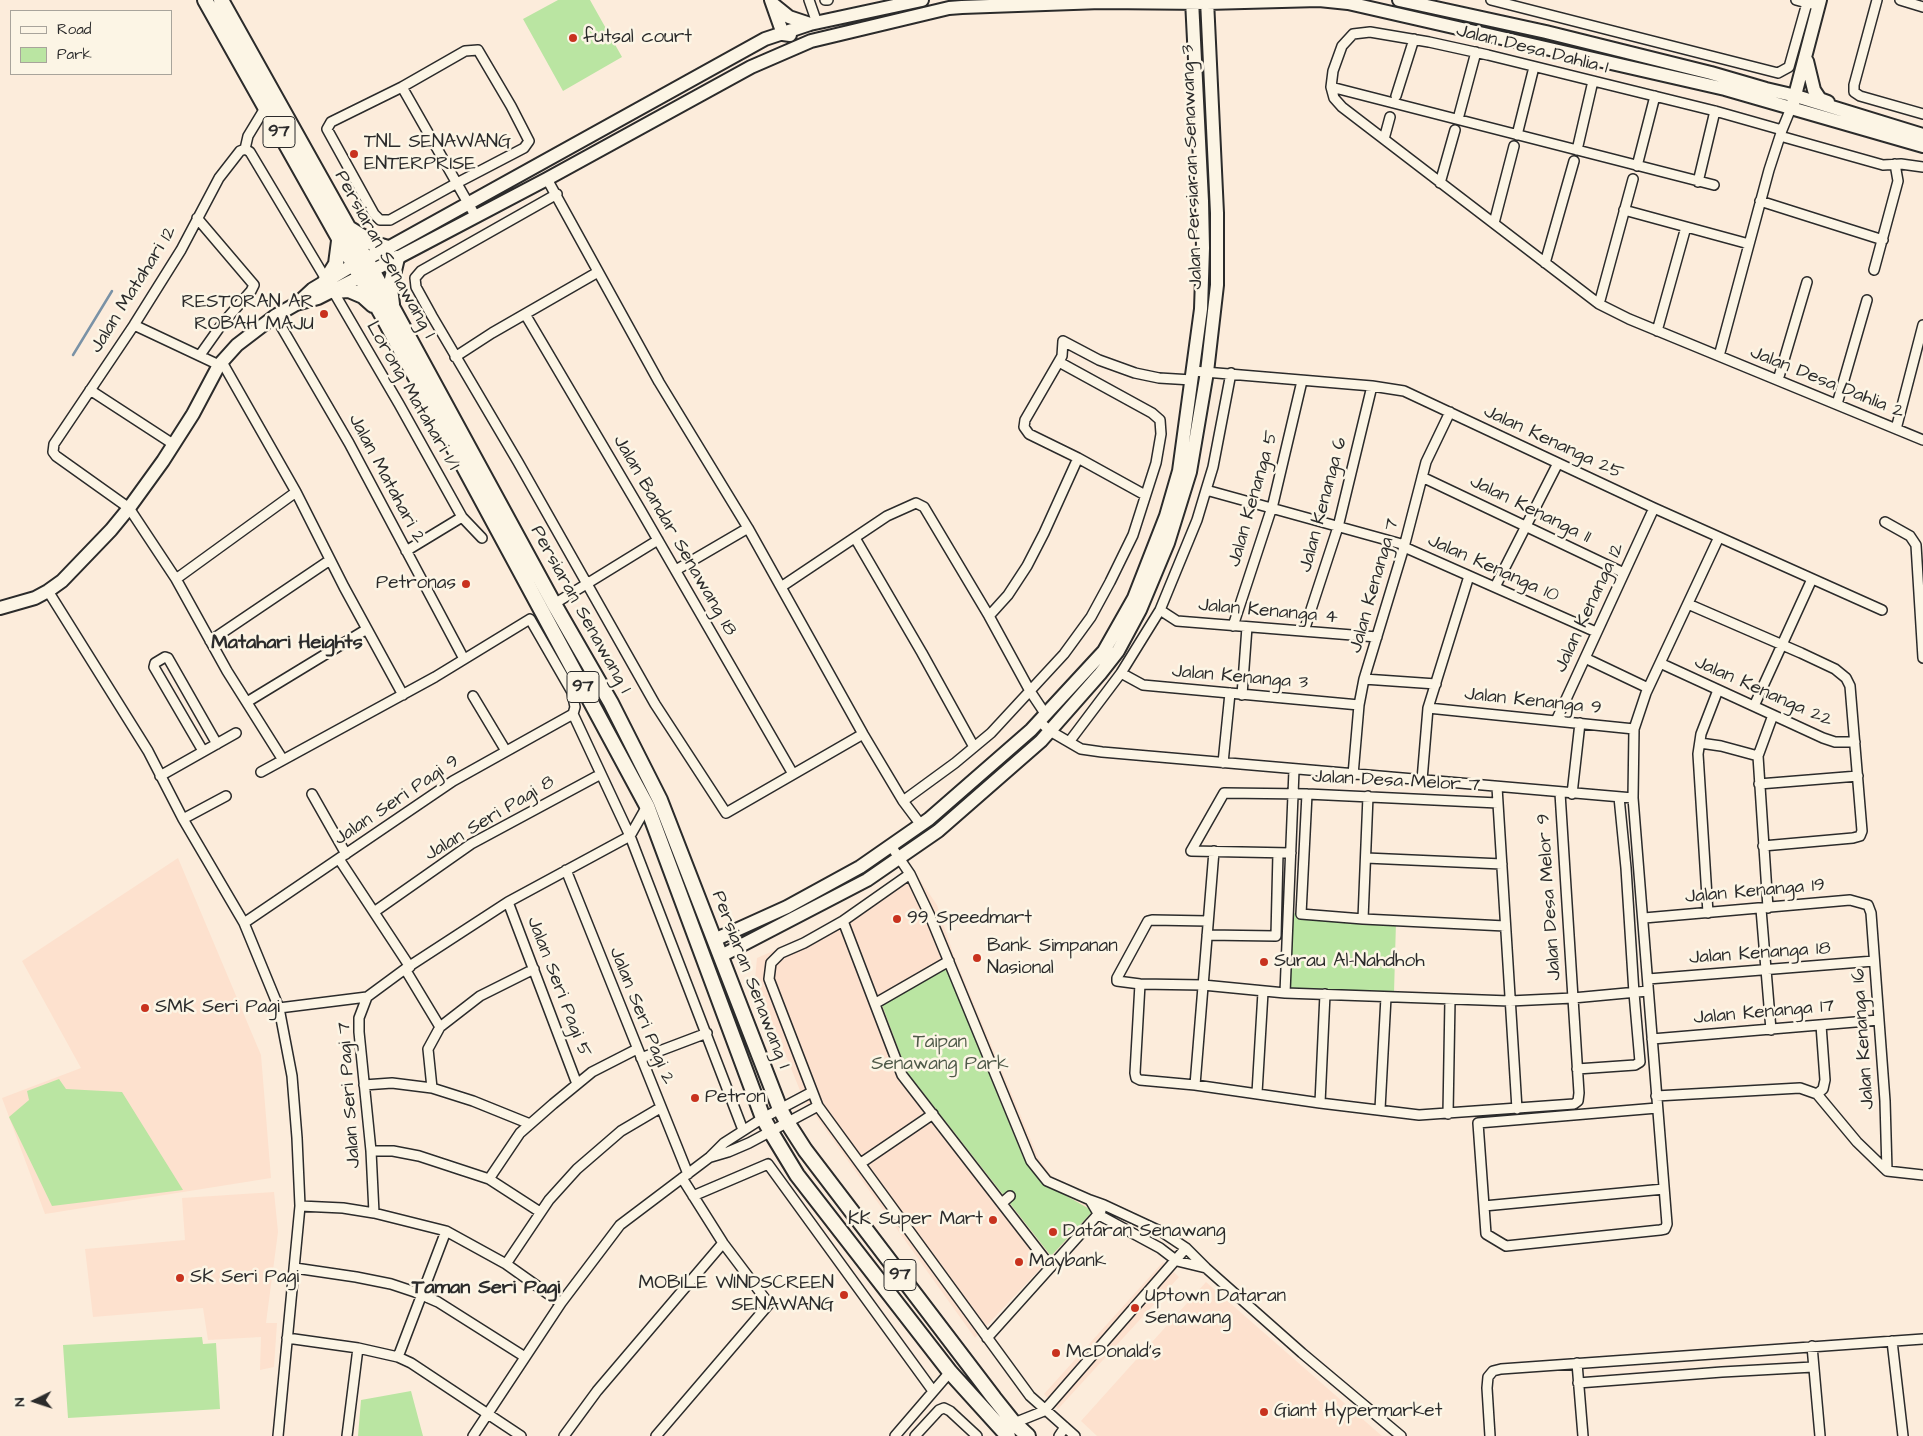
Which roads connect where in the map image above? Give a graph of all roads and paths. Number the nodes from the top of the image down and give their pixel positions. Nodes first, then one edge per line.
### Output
1 (205, 0) edge
2 (221, 0) edge
3 (809, 0) edge
4 (922, 0) edge
5 (1399, 0) edge
6 (1491, 0) edge
7 (1796, 0) edge
8 (1877, 0) edge
9 (1900, 0) edge
10 (1207, 1) edge
11 (772, 2) edge
12 (1192, 2) edge
13 (1813, 2) edge
14 (1923, 7) edge
15 (813, 23) junction
16 (783, 34) junction
17 (766, 39) junction
18 (1414, 39) junction
19 (811, 40) junction
20 (1476, 52) junction
21 (1806, 58) junction
22 (1534, 66) junction
23 (1593, 81) junction
24 (402, 86) junction
25 (1331, 87) junction
26 (1766, 89) junction
27 (1396, 96) dead end
28 (1655, 96) junction
29 (1793, 102) junction
30 (265, 108) junction
31 (1715, 111) junction
32 (1848, 112) junction
33 (1923, 112) edge
34 (1390, 117) dead end
35 (1458, 119) junction
36 (1455, 130) dead end
37 (1781, 133) junction
38 (1923, 134) edge
39 (1516, 135) junction
40 (1384, 139) junction
41 (1514, 146) dead end
42 (1923, 146) edge
43 (245, 149) junction
44 (1577, 150) junction
45 (1574, 162) dead end
46 (1895, 164) junction
47 (1637, 166) junction
48 (1923, 167) edge
49 (548, 179) junction
50 (1633, 179) dead end
51 (1698, 182) junction
52 (457, 183) junction
53 (1440, 183) junction
54 (1714, 186) dead end
55 (557, 194) junction
56 (1760, 201) junction
57 (469, 204) junction
58 (1624, 210) junction
59 (476, 216) junction
60 (198, 218) junction
61 (1494, 223) junction
62 (348, 227) junction
63 (1686, 227) junction
64 (1882, 240) junction
65 (340, 241) junction
66 (1749, 244) junction
67 (393, 253) junction
68 (1545, 263) junction
69 (363, 268) junction
70 (1874, 270) dead end
71 (598, 272) junction
72 (1807, 282) dead end
73 (329, 286) junction
74 (1867, 300) dead end
75 (1599, 304) junction
76 (386, 309) junction
77 (525, 314) junction
78 (275, 316) junction
79 (1923, 324) edge
80 (134, 325) junction
81 (1657, 331) junction
82 (200, 355) junction
83 (1719, 356) junction
84 (455, 357) junction
85 (1059, 362) junction
86 (220, 364) junction
87 (1207, 372) junction
88 (1231, 374) junction
89 (1193, 376) junction
90 (1778, 380) junction
91 (1302, 381) junction
92 (1372, 386) junction
93 (90, 390) junction
94 (1837, 404) junction
95 (1450, 412) junction
96 (1896, 429) junction
97 (1923, 440) edge
98 (173, 444) junction
99 (1078, 458) junction
100 (1558, 463) junction
101 (1422, 477) junction
102 (1206, 490) junction
103 (296, 492) junction
104 (1144, 495) junction
105 (129, 508) junction
106 (1654, 508) junction
107 (1271, 509) junction
108 (462, 518) junction
109 (1885, 522) dead end
110 (1338, 526) junction
111 (1526, 527) junction
112 (748, 528) junction
113 (1719, 537) junction
114 (482, 538) dead end
115 (855, 538) junction
116 (658, 540) junction
117 (1405, 546) junction
118 (406, 551) junction
119 (330, 560) junction
120 (676, 570) junction
121 (1624, 573) junction
122 (1469, 576) junction
123 (176, 578) junction
124 (1812, 579) junction
125 (587, 585) junction
126 (781, 587) junction
127 (1495, 587) junction
128 (48, 591) junction
129 (554, 604) junction
130 (1688, 604) junction
131 (0, 608) edge
132 (1160, 610) junction
133 (1882, 610) dead end
134 (990, 616) junction
135 (1234, 626) junction
136 (1247, 626) junction
137 (367, 629) junction
138 (1304, 631) junction
139 (1596, 632) junction
140 (1377, 638) junction
141 (210, 641) junction
142 (1783, 645) junction
143 (1585, 658) junction
144 (1923, 658) edge
145 (464, 659) junction
146 (1660, 663) junction
147 (1121, 673) junction
148 (1364, 679) junction
149 (1436, 684) junction
150 (1648, 688) junction
151 (1718, 690) junction
152 (1030, 691) junction
153 (1230, 693) junction
154 (403, 695) junction
155 (1242, 695) junction
156 (473, 696) dead end
157 (246, 702) junction
158 (1359, 705) junction
159 (1754, 706) junction
160 (1428, 708) junction
161 (573, 714) junction
162 (1773, 715) junction
163 (1042, 718) junction
164 (1556, 721) junction
165 (1580, 723) junction
166 (1634, 729) junction
167 (1050, 730) junction
168 (236, 733) dead end
169 (864, 734) junction
170 (1069, 742) junction
171 (1855, 742) junction
172 (1700, 743) junction
173 (217, 744) junction
174 (974, 747) junction
175 (203, 751) junction
176 (506, 751) junction
177 (1758, 756) junction
178 (283, 760) junction
179 (1223, 763) junction
180 (1294, 770) junction
181 (261, 772) dead end
182 (601, 774) junction
183 (793, 774) junction
184 (1354, 775) junction
185 (160, 776) junction
186 (1858, 776) junction
187 (1422, 780) junction
188 (1759, 784) junction
189 (1497, 787) junction
190 (1293, 793) junction
191 (1560, 793) junction
192 (312, 794) dead end
193 (1307, 794) junction
194 (1572, 794) junction
195 (226, 796) dead end
196 (1368, 796) junction
197 (1619, 797) junction
198 (1633, 798) junction
199 (903, 801) junction
200 (1498, 803) junction
201 (647, 806) junction
202 (184, 819) junction
203 (921, 825) junction
204 (630, 836) junction
205 (892, 846) junction
206 (1763, 846) junction
207 (1214, 851) junction
208 (1278, 853) junction
209 (1291, 853) junction
210 (343, 857) junction
211 (899, 857) junction
212 (1366, 858) junction
213 (1502, 864) junction
214 (566, 870) junction
215 (910, 874) junction
216 (508, 902) junction
217 (1868, 905) joint
218 (1765, 908) junction
219 (374, 912) junction
220 (1708, 913) junction
221 (1644, 918) junction
222 (1363, 919) junction
223 (843, 921) junction
224 (1208, 921) junction
225 (244, 923) junction
226 (1506, 926) junction
227 (1207, 935) junction
228 (714, 940) junction
229 (721, 956) junction
230 (949, 961) junction
231 (1874, 961) junction
232 (408, 968) junction
233 (534, 969) junction
234 (1766, 970) junction
235 (1648, 979) junction
236 (1140, 984) junction
237 (1203, 985) junction
238 (1263, 992) junction
239 (1648, 992) junction
240 (1285, 993) junction
241 (1634, 993) junction
242 (1325, 994) junction
243 (366, 997) junction
244 (1386, 997) junction
245 (1573, 998) junction
246 (1450, 999) junction
247 (1510, 1001) junction
248 (876, 1003) junction
249 (279, 1008) junction
250 (1879, 1020) junction
251 (1821, 1025) junction
252 (440, 1027) junction
253 (1771, 1030) junction
254 (706, 1033) junction
255 (1652, 1039) junction
256 (639, 1054) junction
257 (1577, 1069) junction
258 (577, 1084) junction
259 (364, 1085) junction
260 (1195, 1085) junction
261 (432, 1088) junction
262 (812, 1092) junction
263 (1257, 1093) junction
264 (1817, 1094) junction
265 (1656, 1096) junction
266 (1320, 1104) junction
267 (818, 1106) junction
268 (660, 1108) junction
269 (1657, 1108) junction
270 (780, 1109) junction
271 (1380, 1109) junction
272 (1517, 1109) junction
273 (933, 1114) junction
274 (1448, 1114) junction
275 (763, 1118) junction
276 (787, 1122) junction
277 (530, 1124) junction
278 (744, 1130) junction
279 (771, 1132) junction
280 (371, 1151) junction
281 (710, 1157) junction
282 (861, 1164) junction
283 (1887, 1171) junction
284 (1923, 1175) edge
285 (685, 1176) junction
286 (489, 1179) junction
287 (1664, 1189) junction
288 (693, 1196) junction
289 (1010, 1196) dead end
290 (1090, 1200) junction
291 (1002, 1203) junction
292 (1104, 1205) junction
293 (300, 1206) junction
294 (1484, 1206) junction
295 (540, 1212) junction
296 (374, 1213) junction
297 (1099, 1215) junction
298 (446, 1232) junction
299 (723, 1243) junction
300 (1186, 1248) junction
301 (1177, 1261) junction
302 (506, 1264) junction
303 (1051, 1267) junction
304 (295, 1268) junction
305 (1206, 1268) junction
306 (422, 1295) junction
307 (562, 1303) junction
308 (287, 1338) junction
309 (987, 1338) junction
310 (1923, 1338) edge
311 (1892, 1341) junction
312 (1812, 1346) junction
313 (358, 1348) junction
314 (398, 1356) junction
315 (525, 1357) junction
316 (1577, 1363) junction
317 (1814, 1367) junction
318 (950, 1372) junction
319 (1578, 1383) junction
320 (933, 1391) junction
321 (1044, 1410) junction
322 (489, 1413) junction
323 (1014, 1423) junction
324 (1065, 1427) junction
325 (278, 1436) edge
326 (346, 1436) edge
327 (473, 1436) edge
328 (521, 1436) edge
329 (564, 1436) edge
330 (656, 1436) edge
331 (896, 1436) edge
332 (915, 1436) edge
333 (977, 1436) edge
334 (1008, 1436) edge
335 (1028, 1436) edge
336 (1059, 1436) edge
337 (1075, 1436) edge
338 (1401, 1436) edge
339 (1490, 1436) edge
340 (1582, 1436) edge
341 (1820, 1436) edge
342 (1903, 1436) edge

1 - 30 main road, Persiaran Senawang 1 / 97
2 - 62 main road, Persiaran Senawang 1 / 97
3 - 15 street
4 - 15 street
5 - 26 street
6 - 13 street
7 - 13 street
8 - 33 street
9 - 14 street
10 - 12 street
10 - 29 street
10 - 87 street, Jalan Persiaran Senawang 3
11 - 15 street
11 - 16 street
11 - 17 street
12 - 19 street
12 - 89 street, Jalan Persiaran Senawang 3
13 - 21 street
15 - 16 street
16 - 17 street
16 - 19 street
17 - 57 street
18 - 20 street, Jalan Desa Dahlia 1
18 - 25 street, Jalan Desa Dahlia 1
18 - 27 street
19 - 49 street
20 - 22 street, Jalan Desa Dahlia 1
20 - 35 street
21 - 26 street
21 - 29 street
21 - 32 street
22 - 23 street, Jalan Desa Dahlia 1
22 - 39 street
23 - 28 street, Jalan Desa Dahlia 1
23 - 44 street
24 - 52 street
24 - 52 street
24 - 52 street
25 - 35 street
25 - 40 street, Jalan Desa Dahlia 2
26 - 29 street
28 - 31 street, Jalan Desa Dahlia 1
28 - 47 street
29 - 32 street
29 - 37 street
29 - 42 street
30 - 43 street
30 - 65 main road, Persiaran Senawang 1 / 97
31 - 37 street, Jalan Desa Dahlia 1
31 - 51 street
32 - 38 street
34 - 40 street
35 - 39 street
36 - 53 street
37 - 46 street, Jalan Desa Dahlia 1
37 - 56 street
39 - 44 street
40 - 53 street, Jalan Desa Dahlia 2
41 - 61 street
43 - 60 street, Jalan Matahari 12
43 - 73 street, Lorong Matahari 1/1
44 - 47 street
45 - 68 street
46 - 48 street
46 - 64 street
47 - 51 street
49 - 55 street
49 - 59 street
50 - 58 street
51 - 54 street
52 - 57 street
53 - 61 street, Jalan Desa Dahlia 2
55 - 71 street
55 - 84 street
56 - 64 street
56 - 66 street
57 - 59 street
57 - 67 street
58 - 63 street
58 - 75 street
59 - 67 street
60 - 80 street, Jalan Matahari 12
60 - 82 street
61 - 68 street, Jalan Desa Dahlia 2
62 - 67 main road
62 - 69 main road, Persiaran Senawang 1 / 97
63 - 66 street
63 - 81 street
64 - 70 street
65 - 69 main road, Persiaran Senawang 1 / 97
65 - 73 main road
66 - 83 street
67 - 69 street
67 - 76 main road
68 - 75 street, Jalan Desa Dahlia 2
69 - 73 street
69 - 76 main road, Persiaran Senawang 1 / 97
71 - 77 street
71 - 112 street
72 - 90 street
73 - 76 main road
73 - 78 street
73 - 108 street, Lorong Matahari 1/1
74 - 94 street
75 - 81 street, Jalan Desa Dahlia 2
76 - 129 main road, Persiaran Senawang 1 / 97
76 - 201 main road, Persiaran Senawang 1 / 97
77 - 84 street
77 - 116 street, Jalan Bandar Senawang 18
78 - 86 street
78 - 118 street, Jalan Matahari 2
79 - 96 street
80 - 82 street
80 - 93 street, Jalan Matahari 12
81 - 83 street, Jalan Desa Dahlia 2
82 - 86 street
83 - 90 street, Jalan Desa Dahlia 2
84 - 125 street
85 - 89 street, Jalan Kenanga 25
85 - 99 street
85 - 104 street
86 - 98 street
86 - 103 street
87 - 88 street, Jalan Kenanga 25
87 - 89 street, Jalan Kenanga 25
87 - 167 street, Jalan Persiaran Senawang 3
88 - 91 street, Jalan Kenanga 25
88 - 102 street
89 - 163 street, Jalan Persiaran Senawang 3
90 - 94 street, Jalan Desa Dahlia 2
91 - 92 street, Jalan Kenanga 25
91 - 107 street, Jalan Kenanga 5
92 - 95 street, Jalan Kenanga 25
92 - 110 street, Jalan Kenanga 6
93 - 98 street
93 - 105 street, Jalan Matahari 12
94 - 96 street, Jalan Desa Dahlia 2
95 - 100 street, Jalan Kenanga 25
95 - 101 street, Jalan Kenanga 7
96 - 97 street, Jalan Desa Dahlia 2
98 - 105 street
99 - 104 street
99 - 134 street
100 - 106 street, Jalan Kenanga 25
100 - 111 street
101 - 111 street, Jalan Kenanga 11
101 - 117 street, Jalan Kenanga 7
102 - 107 street, Jalan Kenanga 10
102 - 132 street
103 - 119 street
103 - 123 street
104 - 152 street
105 - 123 street
105 - 128 street
106 - 113 street, Jalan Kenanga 25
106 - 121 street, Jalan Kenanga 12
107 - 110 street, Jalan Kenanga 10
107 - 135 street, Jalan Kenanga 5
108 - 114 street, Lorong Matahari 1/1
108 - 118 street
109 - 144 street
110 - 117 street, Jalan Kenanga 10
110 - 138 street, Jalan Kenanga 6
111 - 121 street, Jalan Kenanga 11
111 - 127 street
112 - 120 street
112 - 126 street
113 - 124 street, Jalan Kenanga 25
113 - 130 street
115 - 126 street
115 - 134 street
115 - 174 street
116 - 120 street, Jalan Bandar Senawang 18
116 - 125 street
117 - 122 street, Jalan Kenanga 10
117 - 140 street, Jalan Kenanga 7
118 - 145 street, Jalan Matahari 2
119 - 137 street
119 - 141 street
120 - 183 street, Jalan Bandar Senawang 18
121 - 139 street, Jalan Kenanga 12
122 - 127 street, Jalan Kenanga 10
122 - 149 street
123 - 141 street
124 - 133 street, Jalan Kenanga 25
124 - 142 street
125 - 129 street
125 - 183 street
126 - 169 street
127 - 139 street, Jalan Kenanga 10
128 - 131 street
128 - 185 street
129 - 228 main road, Persiaran Senawang 1 / 97
130 - 142 street
130 - 146 street
132 - 135 street, Jalan Kenanga 4
132 - 147 street
134 - 152 street
135 - 136 street, Jalan Kenanga 4
136 - 138 street, Jalan Kenanga 4
136 - 155 street
137 - 154 street
137 - 157 street
138 - 140 street, Jalan Kenanga 4
139 - 143 street, Jalan Kenanga 12
140 - 148 street, Jalan Kenanga 7
141 - 157 street
142 - 159 street
142 - 171 street
143 - 150 street
143 - 164 street, Jalan Kenanga 12
145 - 154 street
145 - 161 street
146 - 150 street
146 - 151 street, Jalan Kenanga 22
147 - 153 street, Jalan Kenanga 3
147 - 170 street
148 - 149 street
148 - 158 street, Jalan Kenanga 7
149 - 160 street
150 - 166 street
151 - 159 street, Jalan Kenanga 22
151 - 172 street
152 - 163 street
152 - 174 street
153 - 155 street, Jalan Kenanga 3
153 - 179 street
154 - 178 street
155 - 158 street, Jalan Kenanga 3
156 - 176 street
157 - 178 street
158 - 184 street, Jalan Kenanga 7
159 - 162 street, Jalan Kenanga 22
160 - 164 street, Jalan Kenanga 9
160 - 187 street
161 - 176 street, Jalan Seri Pagi 9
161 - 182 street
162 - 171 street, Jalan Kenanga 22
162 - 177 street
163 - 167 street
163 - 203 street, Jalan Persiaran Senawang 3
164 - 165 street, Jalan Kenanga 9
165 - 166 street, Jalan Kenanga 9
165 - 194 street
166 - 198 street
167 - 170 street
167 - 211 street, Jalan Persiaran Senawang 3
168 - 173 street
169 - 183 street
169 - 199 street
170 - 179 street
171 - 186 street
172 - 177 street
172 - 220 street
173 - 175 street
173 - 175 street
174 - 199 street
175 - 185 street
176 - 210 street, Jalan Seri Pagi 9
177 - 188 street
178 - 181 street
179 - 180 street
180 - 184 street
180 - 190 street
182 - 204 street
182 - 219 street, Jalan Seri Pagi 8
184 - 187 street
185 - 202 street
186 - 188 street
186 - 206 street
187 - 189 street
188 - 206 street
189 - 191 street
189 - 200 street
190 - 193 street, Jalan Desa Melor 7
190 - 207 street, Jalan Desa Melor 7
190 - 209 street
191 - 194 street
191 - 245 street, Jalan Desa Melor 9
192 - 210 street
193 - 196 street, Jalan Desa Melor 7
193 - 222 street
194 - 197 street
195 - 202 street
196 - 200 street, Jalan Desa Melor 7
196 - 212 street
197 - 198 street
197 - 241 street
198 - 221 street
199 - 203 street
200 - 213 street
201 - 204 street
201 - 275 main road, Persiaran Senawang 1 / 97
202 - 225 street
203 - 205 street, Jalan Persiaran Senawang 3
204 - 214 street, Jalan Seri Pagi 7
204 - 254 street
205 - 211 street
205 - 228 street, Jalan Persiaran Senawang 3
206 - 218 street
207 - 208 street
207 - 224 street
208 - 209 street
208 - 227 street
209 - 240 street
210 - 219 street
210 - 225 street, Jalan Seri Pagi 9
211 - 215 street
211 - 229 street, Jalan Persiaran Senawang 3
212 - 213 street
212 - 222 street
213 - 226 street
214 - 216 street, Jalan Seri Pagi 7
214 - 256 street, Jalan Seri Pagi 2
215 - 223 street
215 - 230 street
216 - 232 street, Jalan Seri Pagi 7
216 - 233 street, Jalan Seri Pagi 5
217 - 218 street, Jalan Kenanga 19
217 - 231 street, Jalan Kenanga 16
218 - 220 street, Jalan Kenanga 19
218 - 234 street
219 - 232 street
220 - 221 street, Jalan Kenanga 19
221 - 235 street
222 - 226 street
223 - 248 street
223 - 262 street
224 - 227 street
224 - 236 street
225 - 249 street
226 - 247 street
227 - 237 street
228 - 229 main road, Persiaran Senawang 1 / 97
229 - 270 main road, Persiaran Senawang 1 / 97
230 - 248 street
230 - 290 street
231 - 234 street, Jalan Kenanga 18
231 - 250 street, Jalan Kenanga 16
232 - 243 street, Jalan Seri Pagi 7
232 - 252 street
233 - 252 street
233 - 258 street, Jalan Seri Pagi 5
234 - 235 street, Jalan Kenanga 18
234 - 253 street
235 - 239 street
236 - 237 street
236 - 260 street
237 - 238 street
237 - 260 street
238 - 240 street
238 - 263 street
239 - 241 street
239 - 255 street
240 - 242 street
241 - 245 street
241 - 257 street
242 - 244 street
242 - 266 street
243 - 249 street
243 - 259 street, Jalan Seri Pagi 7
244 - 246 street
244 - 271 street
245 - 247 street
245 - 257 street, Jalan Desa Melor 9
246 - 247 street
246 - 274 street
247 - 272 street
248 - 273 street
249 - 293 street
250 - 251 street, Jalan Kenanga 17
250 - 283 street, Jalan Kenanga 16
251 - 253 street, Jalan Kenanga 17
251 - 264 street
252 - 261 street
253 - 255 street, Jalan Kenanga 17
254 - 256 street
254 - 278 street
255 - 265 street
256 - 258 street
256 - 268 street, Jalan Seri Pagi 2
257 - 272 street, Jalan Desa Melor 9
258 - 277 street
259 - 261 street
259 - 280 street, Jalan Seri Pagi 7
260 - 263 street
261 - 277 street
262 - 267 street
262 - 270 street
263 - 266 street
264 - 265 street
264 - 283 street
265 - 269 street
266 - 271 street
267 - 276 street
267 - 282 street
268 - 285 street, Jalan Seri Pagi 2
268 - 295 street
269 - 287 street
269 - 294 street
270 - 275 street
270 - 276 main road, Persiaran Senawang 1 / 97
271 - 274 street
272 - 274 street
273 - 282 street
273 - 291 street
275 - 278 street
275 - 279 main road, Persiaran Senawang 1 / 97
276 - 279 street
276 - 323 main road, Persiaran Senawang 1 / 97
277 - 286 street
278 - 281 street
279 - 281 street
279 - 318 main road, Persiaran Senawang 1 / 97
280 - 286 street
280 - 296 street, Jalan Seri Pagi 7
281 - 285 street
282 - 309 street
283 - 284 street
285 - 288 street, Jalan Seri Pagi 2
285 - 307 street
286 - 295 street
287 - 294 street
287 - 294 street
288 - 299 street, Jalan Seri Pagi 2
288 - 320 street
289 - 291 street
290 - 292 street
290 - 297 street
291 - 303 street
292 - 297 street
292 - 300 street
293 - 296 street
293 - 304 street
295 - 302 street
296 - 298 street
297 - 301 street
297 - 303 street
298 - 302 street
298 - 306 street
299 - 329 street
299 - 330 street, Jalan Seri Pagi 2
300 - 301 street
300 - 305 street
301 - 305 street
301 - 321 street
302 - 307 street
303 - 309 street
304 - 306 street
304 - 308 street
305 - 338 street
306 - 314 street
306 - 315 street
307 - 315 street
308 - 313 street
308 - 325 street
309 - 321 street
310 - 311 street
311 - 312 street
311 - 342 street
312 - 316 street
312 - 317 street
313 - 314 street
313 - 326 street
314 - 322 street
315 - 322 street
316 - 319 street
316 - 339 street
317 - 319 street
317 - 341 street
318 - 320 street
318 - 334 main road, Persiaran Senawang 1 / 97
319 - 340 street
320 - 331 street
321 - 323 street
321 - 324 street
322 - 327 street
322 - 328 street
323 - 335 main road, Persiaran Senawang 1 / 97
324 - 336 street
324 - 337 street
332 - 333 street

